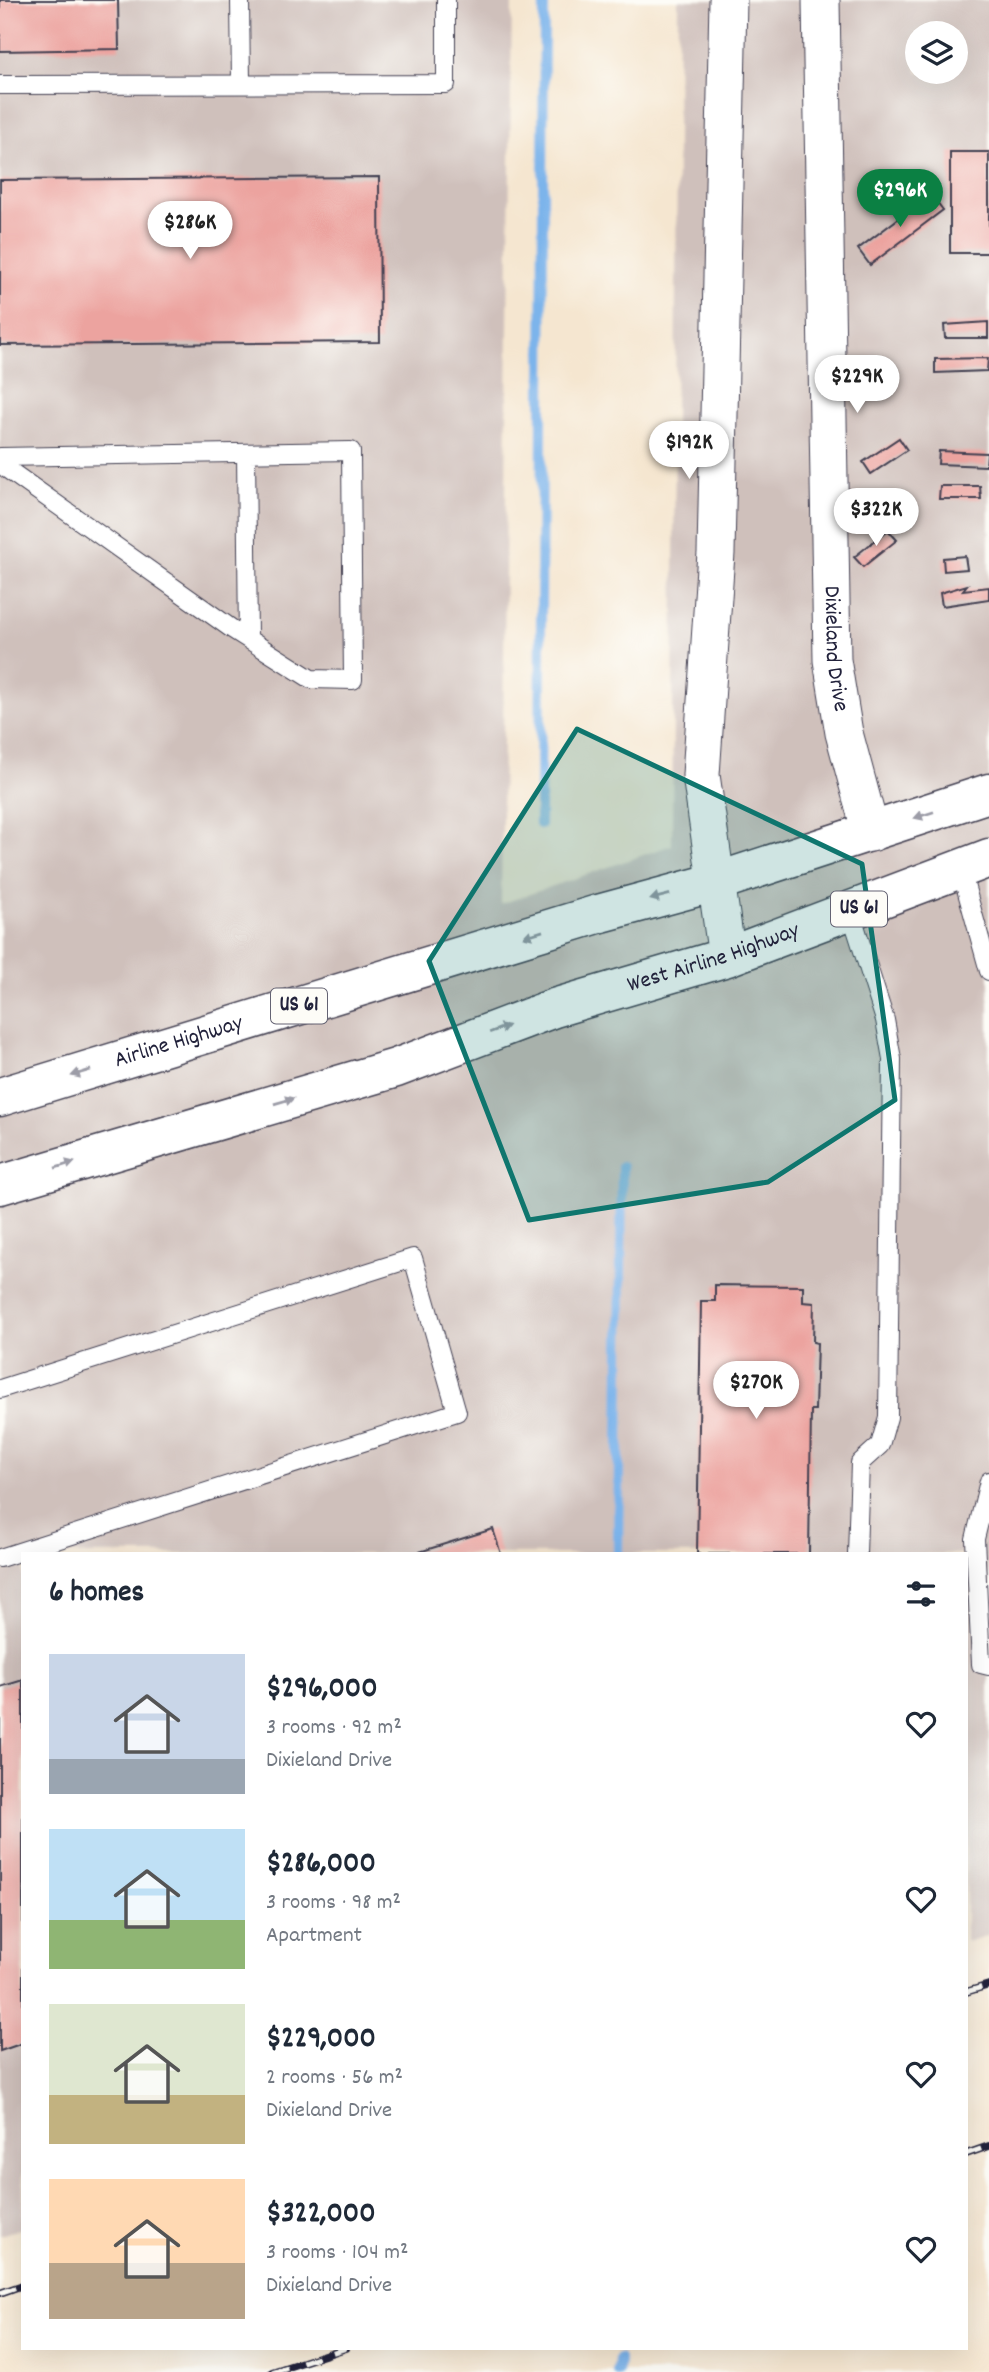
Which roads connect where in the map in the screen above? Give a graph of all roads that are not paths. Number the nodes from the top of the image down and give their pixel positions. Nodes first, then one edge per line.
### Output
1 (240, 0) edge
2 (446, 0) edge
3 (728, 0) edge
4 (821, 0) edge
5 (240, 83) junction
6 (0, 85) edge
7 (246, 453) junction
8 (0, 457) edge
9 (0, 464) edge
10 (248, 639) junction
11 (989, 793) edge
12 (871, 833) junction
13 (974, 863) edge
14 (716, 882) junction
15 (851, 913) junction
16 (727, 957) junction
17 (989, 971) edge
18 (0, 1097) edge
19 (0, 1185) edge
20 (0, 1389) edge
21 (989, 1481) edge
22 (857, 1552) edge
23 (0, 1558) edge
24 (985, 1665) edge

1 - 5 lane
2 - 5 lane
3 - 14 street
4 - 12 street, Dixieland Drive
5 - 6 lane
7 - 8 lane
7 - 10 lane
7 - 10 lane
9 - 10 lane
11 -> 12 highway, US 61
12 - 14 highway, US 61
13 - 15 highway, West Airline Highway / US 61
13 - 17 lane
14 - 16 street
14 -> 18 highway, Airline Highway / US 61
15 - 16 highway, West Airline Highway / US 61
15 - 22 lane
19 -> 16 highway, West Airline Highway / US 61
20 - 23 lane
21 - 24 lane

